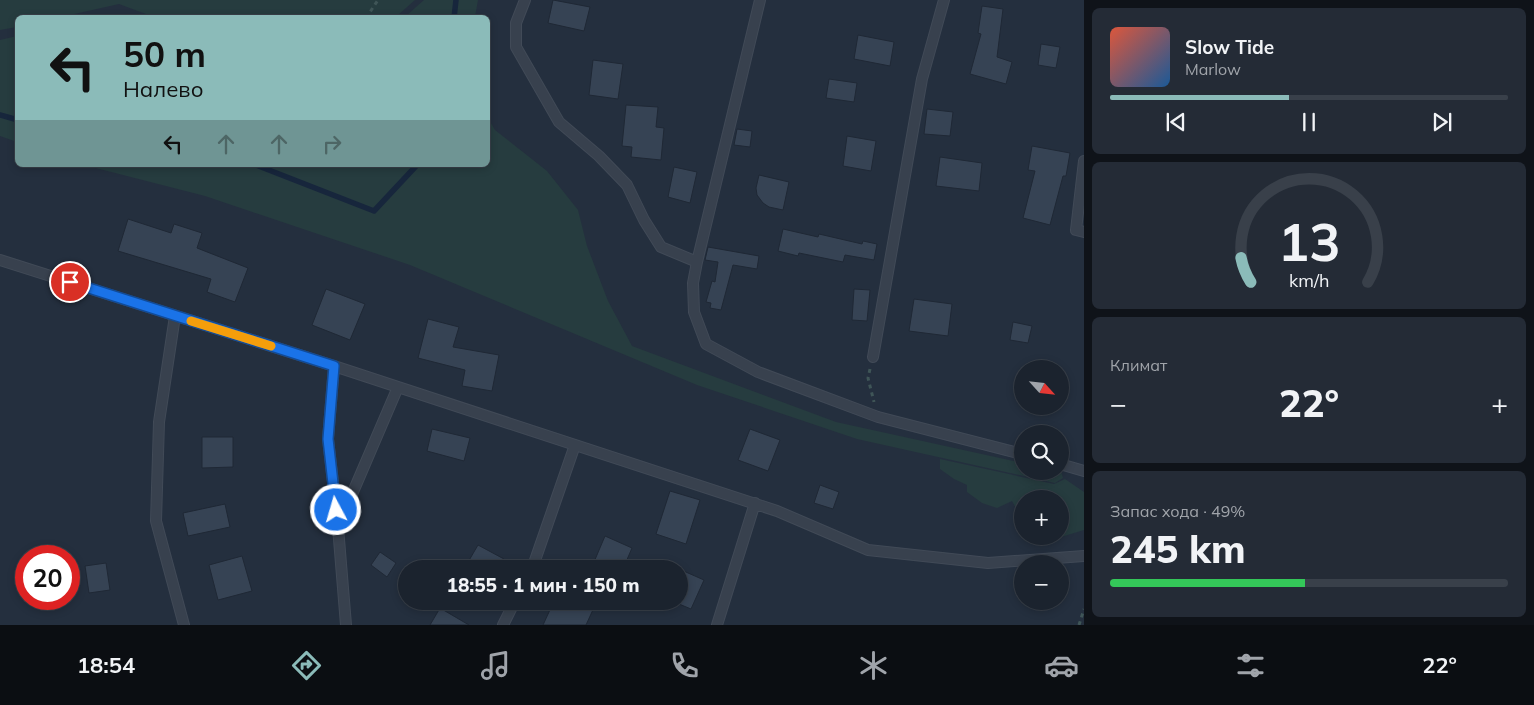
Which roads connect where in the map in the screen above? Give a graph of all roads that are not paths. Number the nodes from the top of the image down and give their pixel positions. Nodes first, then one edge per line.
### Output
1 (525, 0) edge
2 (760, 0) edge
3 (944, 0) edge
4 (1084, 161) edge
5 (1084, 232) edge
6 (0, 260) edge
7 (697, 262) junction
8 (175, 316) junction
9 (873, 357) road end
10 (334, 366) junction
11 (398, 387) junction
12 (575, 445) junction
13 (1014, 452) edge
14 (1069, 467) edge
15 (1084, 471) edge
16 (755, 503) junction
17 (338, 527) junction
18 (1084, 556) edge
19 (535, 560) edge
20 (510, 610) edge
21 (184, 625) edge
22 (346, 625) edge
23 (503, 625) edge
24 (717, 625) edge

1 - 7 lane
2 - 7 lane
3 - 9 lane
4 - 5 lane
6 - 8 lane
7 - 13 lane
8 - 10 lane
8 - 21 lane
10 - 11 lane
10 - 17 lane
11 - 12 lane
11 - 17 lane
12 - 16 lane
12 - 19 lane
14 - 15 lane
16 - 18 lane
16 - 24 lane
17 - 22 lane
20 - 23 lane

